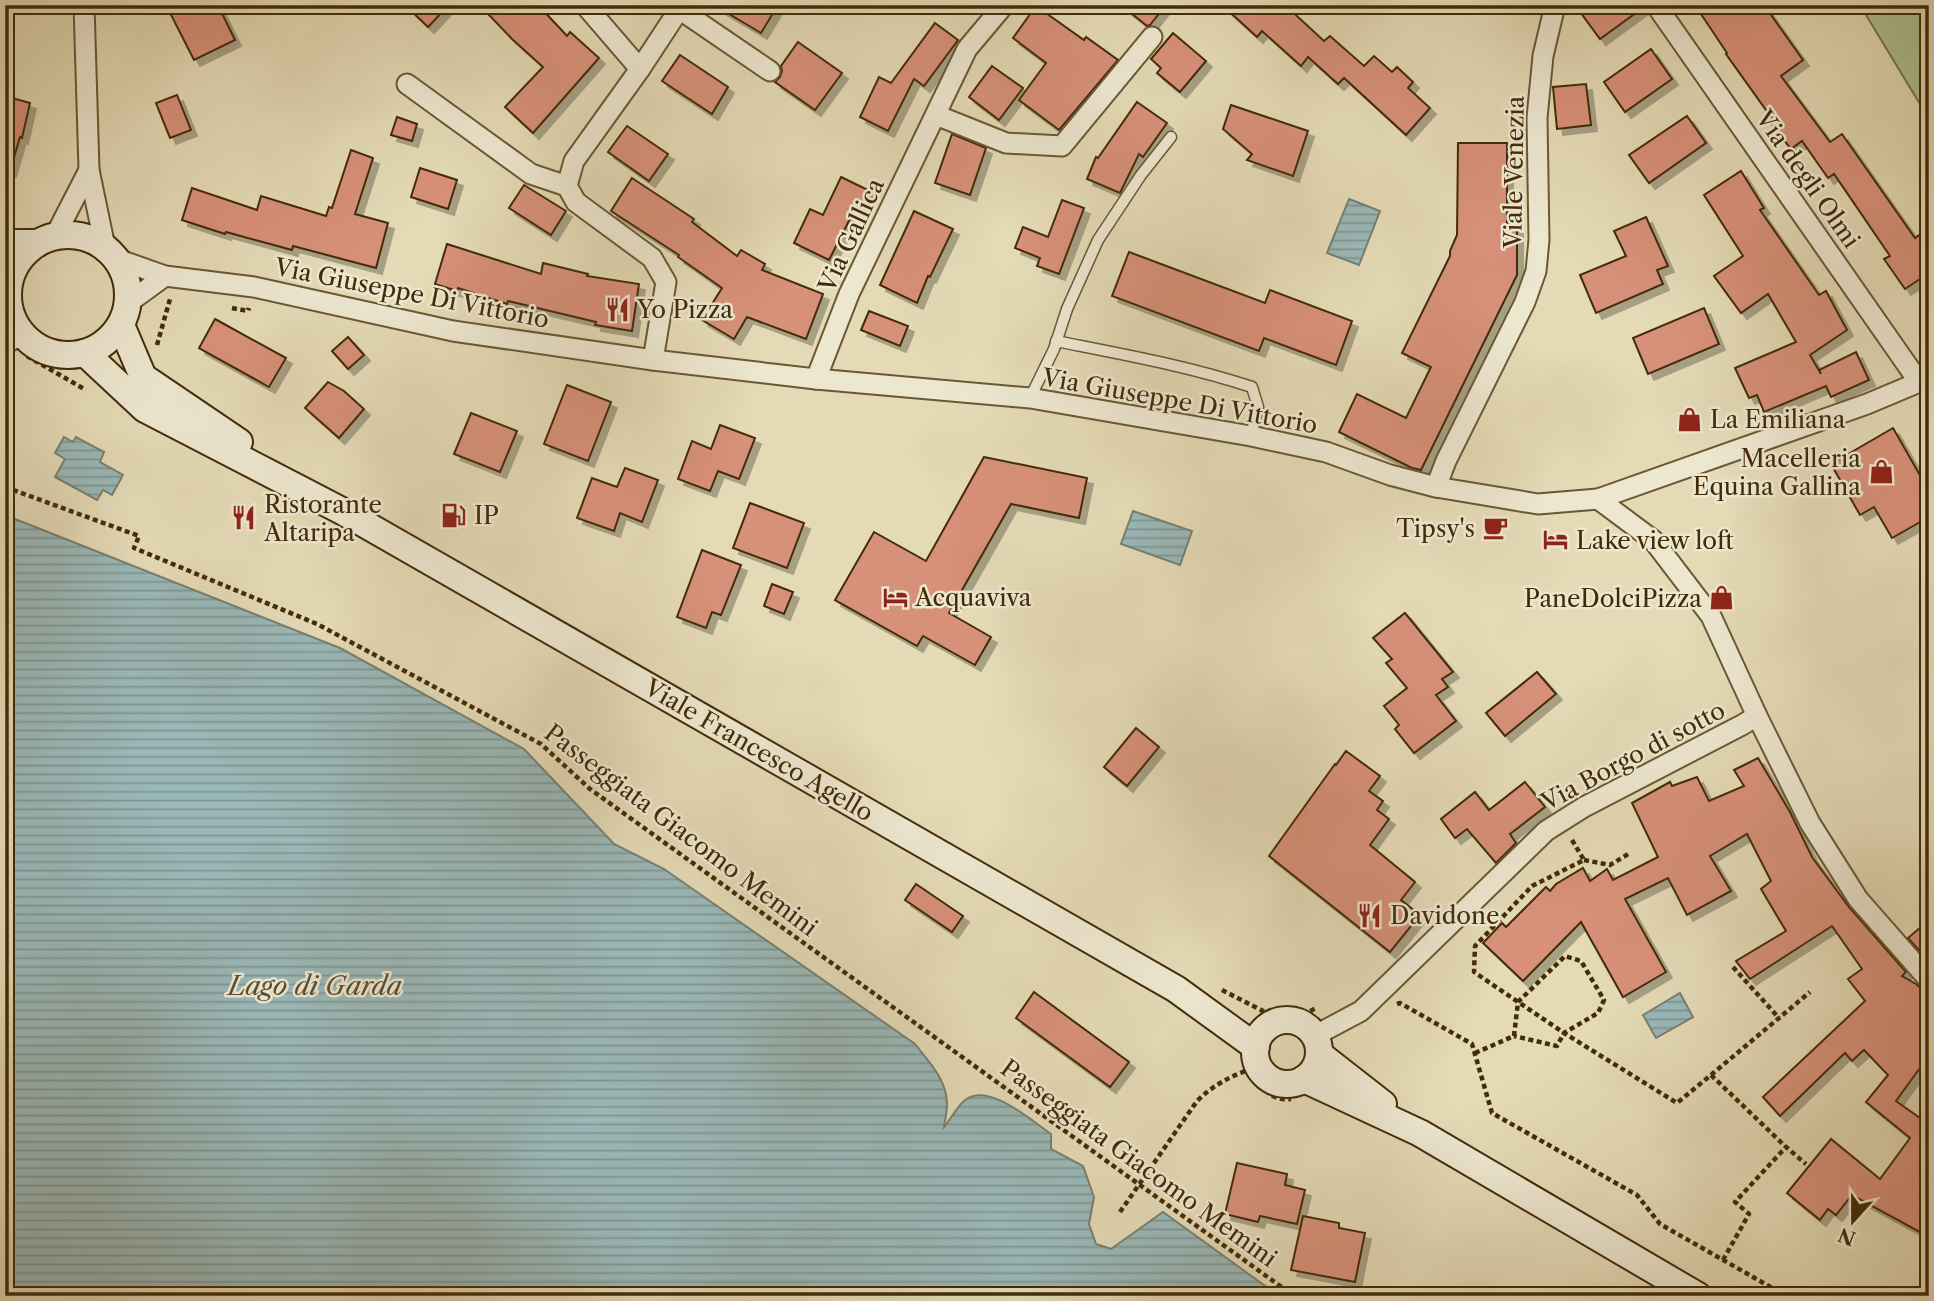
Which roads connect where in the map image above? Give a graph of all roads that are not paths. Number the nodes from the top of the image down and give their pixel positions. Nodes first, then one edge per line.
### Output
1 (84, 5) edge
2 (585, 5) edge
3 (1004, 5) edge
4 (1555, 5) edge
5 (1656, 5) edge
6 (680, 7) edge
7 (1152, 37) dead end
8 (640, 69) junction
9 (770, 71) dead end
10 (407, 84) dead end
11 (936, 115) junction
12 (1171, 136) dead end
13 (89, 170) junction
14 (567, 186) junction
15 (46, 240) junction
16 (5, 243) edge
17 (111, 253) junction
18 (164, 276) junction
19 (7, 296) edge
20 (124, 314) junction
21 (14, 339) edge
22 (1056, 341) junction
23 (85, 353) junction
24 (653, 360) junction
25 (816, 379) junction
26 (1924, 380) edge
27 (1030, 398) junction
28 (1251, 436) junction
29 (1436, 487) junction
30 (1598, 499) junction
31 (342, 511) junction
32 (1757, 716) junction
33 (1929, 980) edge
34 (1317, 1045) junction
35 (1257, 1048) junction
36 (1304, 1079) junction
37 (1420, 1133) junction
38 (1698, 1296) edge

1 - 13 street
2 - 8 street
3 - 11 street, Via Gallica
4 - 29 street, Viale Venezia
5 - 26 street, Via degli Olmi
6 - 8 street
6 - 9 street
7 - 11 street
8 - 14 street
10 - 14 street
11 - 25 street, Via Gallica
12 - 22 lane
13 - 15 street
13 - 17 street
14 - 24 street
15 - 16 main road
15 - 17 main road
15 - 19 main road
17 - 18 street, Via Giuseppe Di Vittorio
17 - 20 main road, Viale Francesco Agello
18 - 20 street
18 - 24 street, Via Giuseppe Di Vittorio
19 - 21 main road
20 - 23 main road
20 - 31 main road, Viale Francesco Agello
21 - 23 main road
22 - 27 lane
22 - 28 lane
23 - 31 main road, Viale Francesco Agello
24 - 25 street, Via Giuseppe Di Vittorio
25 - 27 street, Via Giuseppe Di Vittorio
26 - 30 street, Via Giuseppe Di Vittorio
27 - 28 street, Via Giuseppe Di Vittorio
28 - 29 street, Via Giuseppe Di Vittorio
29 - 30 street, Via Giuseppe Di Vittorio
30 - 32 street
31 - 35 main road, Viale Francesco Agello
32 - 33 street
32 - 34 street, Via Borgo di sotto
34 - 35 main road, Viale Francesco Agello
34 - 36 main road
34 - 37 main road, Viale Francesco Agello
35 - 36 main road, Viale Francesco Agello
36 - 37 main road, Viale Francesco Agello
37 - 38 main road, Viale Francesco Agello

